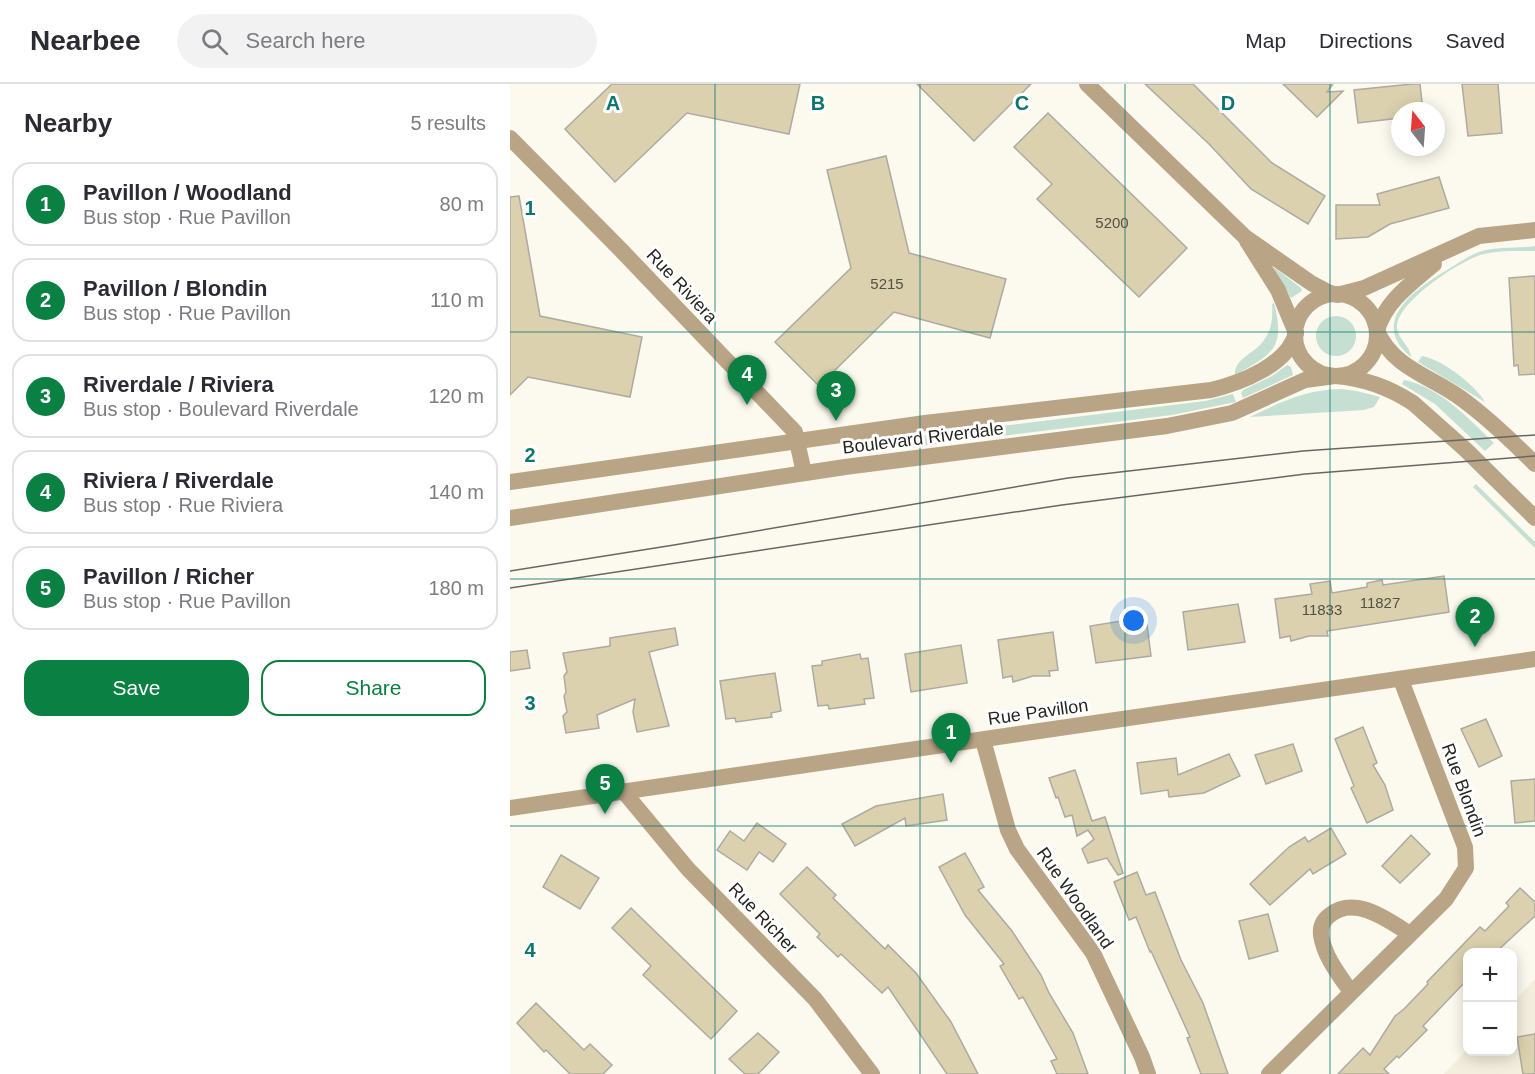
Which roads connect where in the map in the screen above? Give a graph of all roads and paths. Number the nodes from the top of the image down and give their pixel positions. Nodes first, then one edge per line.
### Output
1 (1087, 84) edge
2 (510, 138) edge
3 (1535, 230) edge
4 (1245, 237) junction
5 (1449, 251) junction
6 (1337, 295) junction
7 (1377, 331) junction
8 (1296, 333) junction
9 (1335, 376) junction
10 (798, 440) junction
11 (1535, 464) edge
12 (804, 473) junction
13 (510, 482) edge
14 (510, 518) edge
15 (1535, 518) edge
16 (1535, 659) edge
17 (1401, 680) junction
18 (983, 740) junction
19 (624, 792) junction
20 (510, 808) edge
21 (1410, 934) junction
22 (1351, 992) junction
23 (872, 1074) edge
24 (1148, 1074) edge
25 (1269, 1074) edge

1 - 4 street
2 - 10 street, Rue Riviera
3 - 5 street
4 - 6 street
4 - 8 street
5 - 6 street
5 - 7 street
6 - 7 street
6 - 8 street
7 - 9 street
7 - 11 street
8 - 9 street
8 - 10 street, Boulevard Riverdale
9 - 12 street, Boulevard Riverdale
9 - 15 street
10 - 12 street, Rue Riviera
10 - 13 street, Boulevard Riverdale
12 - 14 street, Boulevard Riverdale
16 - 17 street, Rue Pavillon
17 - 18 street, Rue Pavillon
17 - 21 street, Rue Blondin
18 - 19 street, Rue Pavillon
18 - 24 street, Rue Woodland
19 - 20 street, Rue Pavillon
19 - 23 street, Rue Richer
21 - 22 street, Rue Blondin
21 - 22 street
22 - 25 street, Rue Blondin

